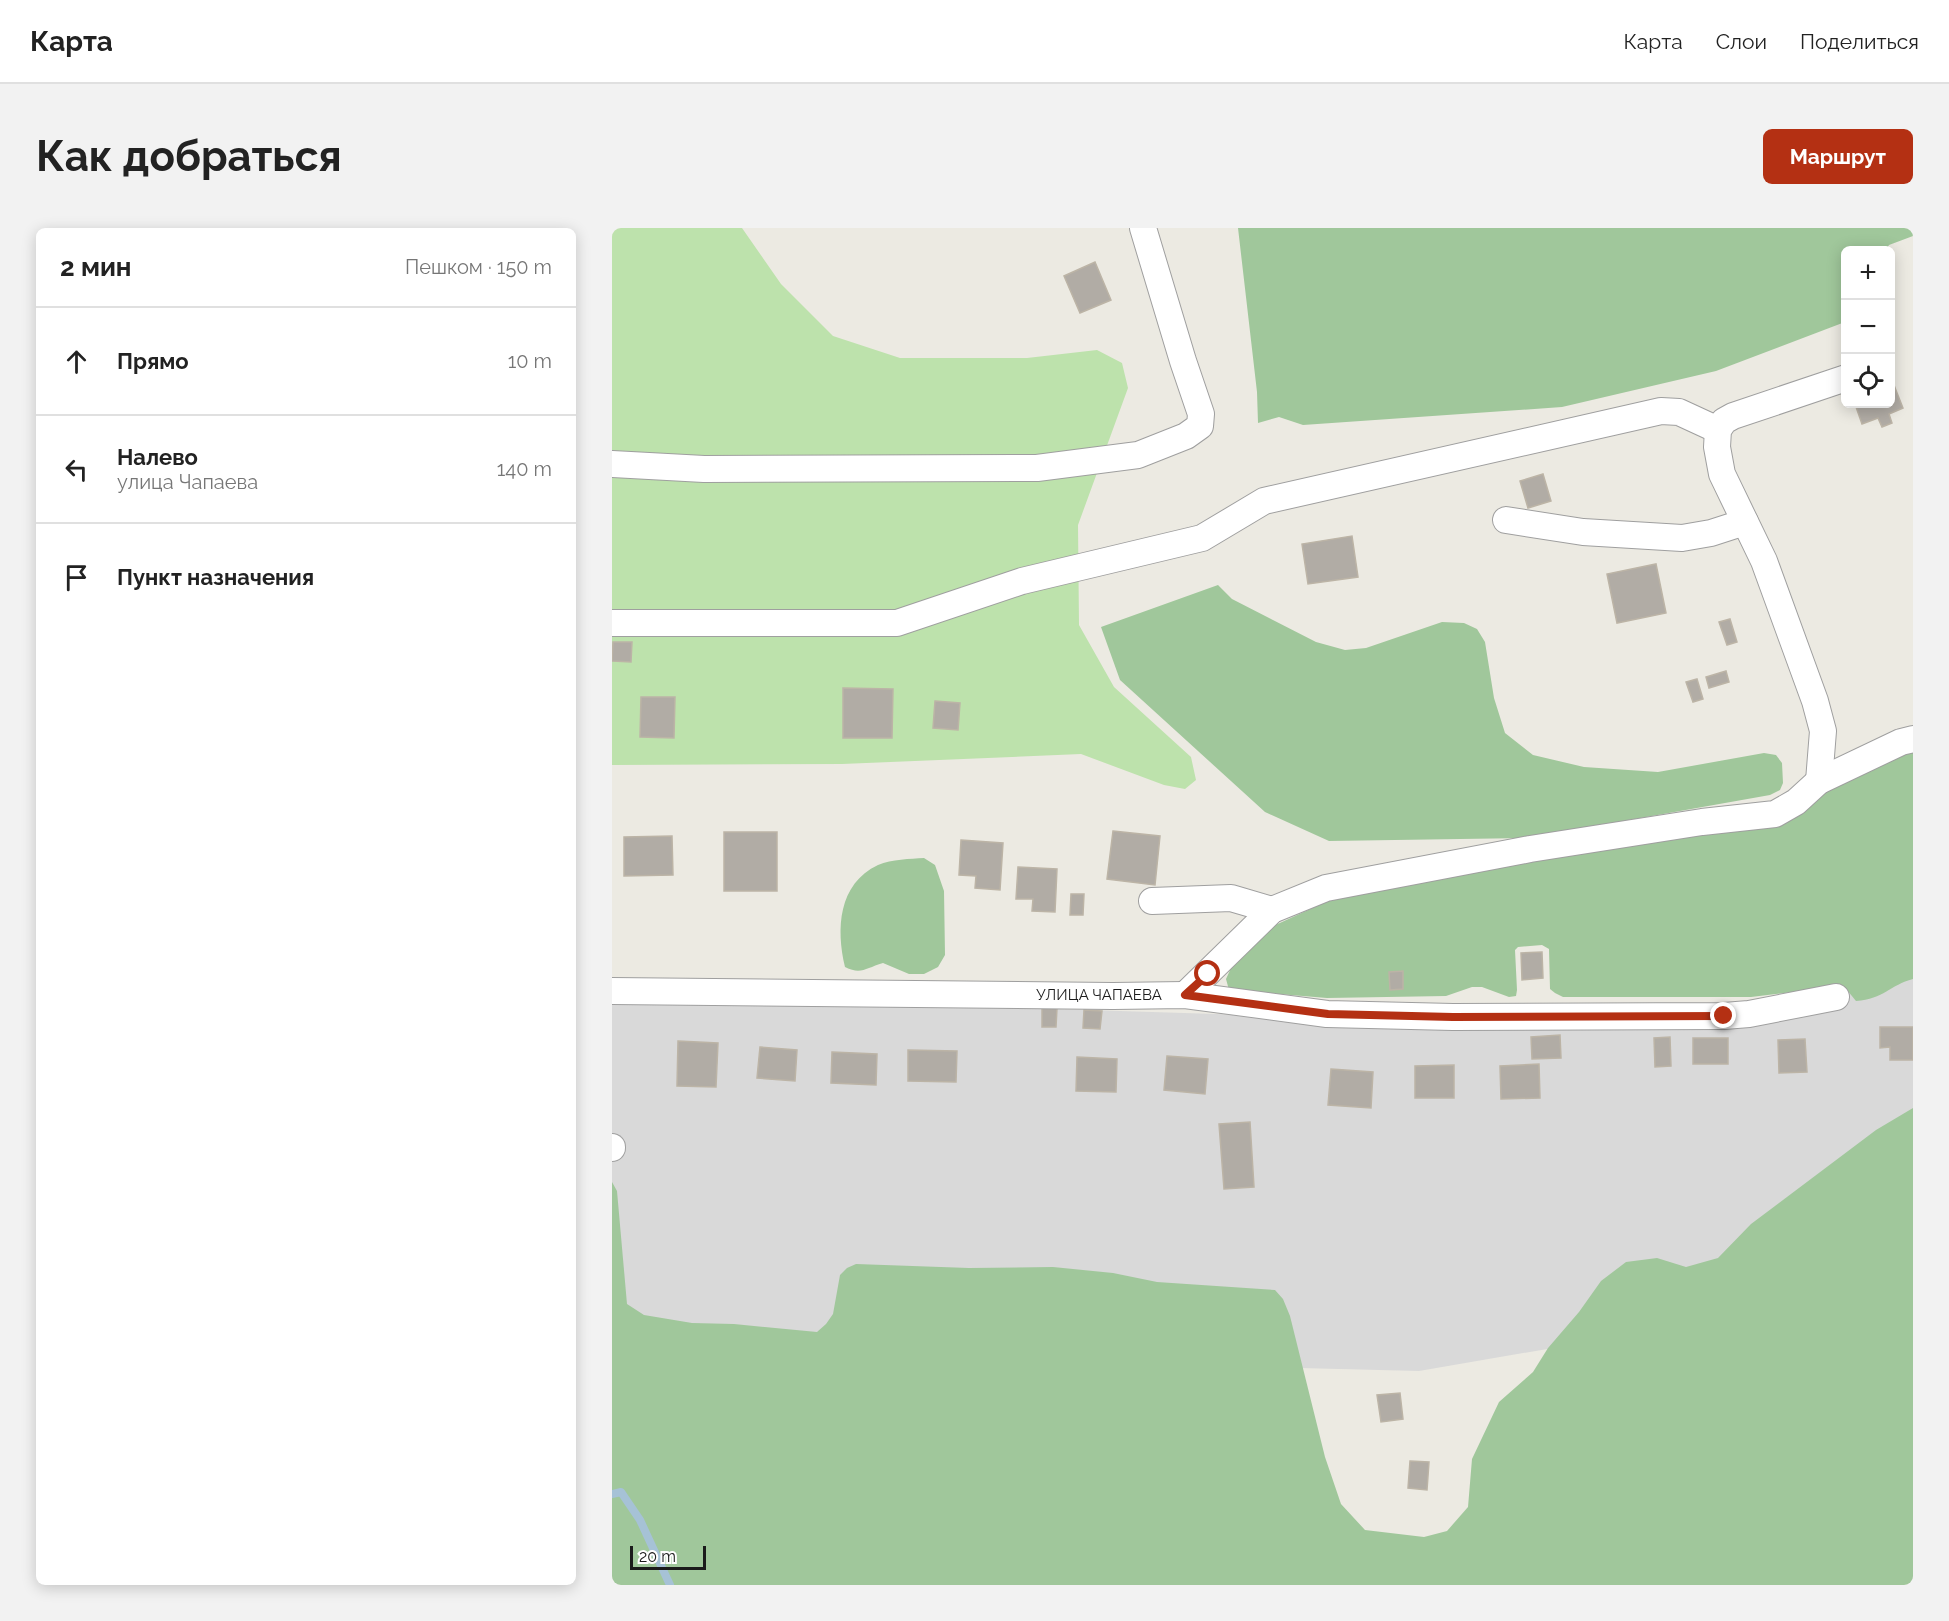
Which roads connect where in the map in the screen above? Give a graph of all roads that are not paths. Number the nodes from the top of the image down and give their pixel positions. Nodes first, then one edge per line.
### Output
1 (1143, 228) edge
2 (1841, 379) edge
3 (1718, 430) junction
4 (612, 464) edge
5 (1506, 520) dead end
6 (1745, 522) junction
7 (612, 623) edge
8 (1913, 739) edge
9 (1819, 781) junction
10 (1152, 901) dead end
11 (1272, 910) junction
12 (612, 991) edge
13 (1185, 995) junction
14 (1836, 997) dead end

1 - 4 street
2 - 3 street
3 - 6 street
3 - 7 street
5 - 6 street
6 - 9 street
8 - 9 street
9 - 11 street
10 - 11 street
11 - 13 street
12 - 13 street, УЛИЦА ЧАПАЕВА
13 - 14 street, УЛИЦА ЧАПАЕВА

